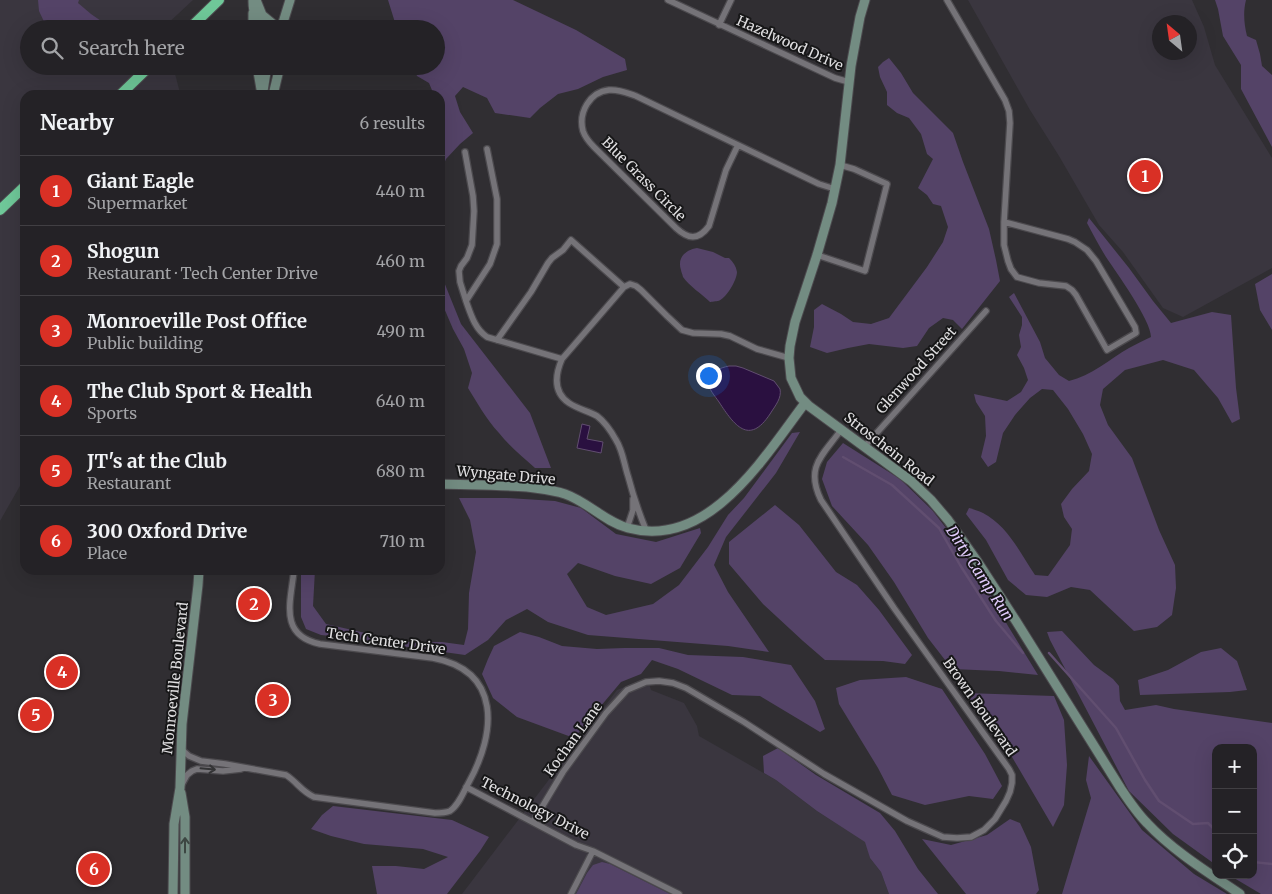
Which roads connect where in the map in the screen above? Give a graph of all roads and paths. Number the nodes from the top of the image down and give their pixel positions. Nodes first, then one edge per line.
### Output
1 (219, 0) edge
2 (254, 0) edge
3 (290, 0) edge
4 (668, 0) edge
5 (731, 0) edge
6 (865, 0) edge
7 (947, 0) edge
8 (253, 13) junction
9 (198, 20) edge
10 (253, 20) edge
11 (258, 20) edge
12 (268, 20) edge
13 (283, 20) edge
14 (719, 25) junction
15 (141, 75) edge
16 (259, 75) edge
17 (266, 75) edge
18 (278, 75) edge
19 (849, 82) junction
20 (125, 90) edge
21 (261, 90) edge
22 (263, 90) edge
23 (274, 90) edge
24 (738, 145) junction
25 (487, 149) dead end
26 (464, 152) dead end
27 (840, 165) junction
28 (835, 188) junction
29 (20, 191) edge
30 (0, 210) edge
31 (1004, 222) junction
32 (817, 256) junction
33 (624, 287) junction
34 (466, 302) junction
35 (986, 311) dead end
36 (496, 340) junction
37 (789, 358) junction
38 (562, 359) junction
39 (806, 403) junction
40 (841, 430) junction
41 (865, 446) junction
42 (445, 484) edge
43 (633, 495) junction
44 (627, 528) junction
45 (646, 532) junction
46 (199, 575) edge
47 (293, 575) edge
48 (646, 682) joint
49 (181, 749) junction
50 (245, 768) junction
51 (466, 787) junction
52 (180, 788) junction
53 (533, 822) junction
54 (593, 851) junction
55 (173, 894) edge
56 (185, 894) edge
57 (571, 894) edge
58 (680, 894) edge
59 (1240, 894) edge

1 - 9 highway
2 - 8 street
2 - 12 street
3 - 13 street
4 - 14 street, Hazelwood Drive
5 - 14 street
6 - 19 street, Stroschein Road
7 - 31 street
8 - 10 street
8 - 11 street
14 - 19 street, Hazelwood Drive
15 - 20 highway
16 - 21 street
17 - 22 street
18 - 23 street
19 - 27 street, Stroschein Road
24 - 24 street, Blue Grass Circle
24 - 28 street, Blue Grass Circle
25 - 34 street
26 - 34 street
27 - 28 street, Stroschein Road
27 - 32 street
28 - 32 street, Stroschein Road
29 - 30 highway
31 - 31 street
32 - 37 street, Stroschein Road
33 - 36 street
33 - 37 street
33 - 38 street
34 - 36 street
35 - 41 street, Glenwood Street
36 - 38 street
37 - 39 street, Stroschein Road
38 - 43 street
39 - 40 street, Stroschein Road
39 - 45 street, Wyngate Drive
40 - 41 street, Stroschein Road
40 - 48 street, Brown Boulevard
41 - 59 street, Stroschein Road
42 - 44 street, Wyngate Drive
43 - 44 street
43 - 45 street
44 - 45 street, Wyngate Drive
46 - 49 street, Monroeville Boulevard
47 - 51 street, Tech Center Drive
48 - 53 street, Kochan Lane
49 - 50 street, Tech Center Drive
49 - 52 street, Monroeville Boulevard
50 - 51 street, Tech Center Drive
52 -> 50 street, Tech Center Drive
51 - 53 street, Technology Drive
52 - 55 street, Monroeville Boulevard
56 -> 52 street, Monroeville Boulevard
53 - 54 street, Technology Drive
54 - 57 street
54 - 58 street, Technology Drive

